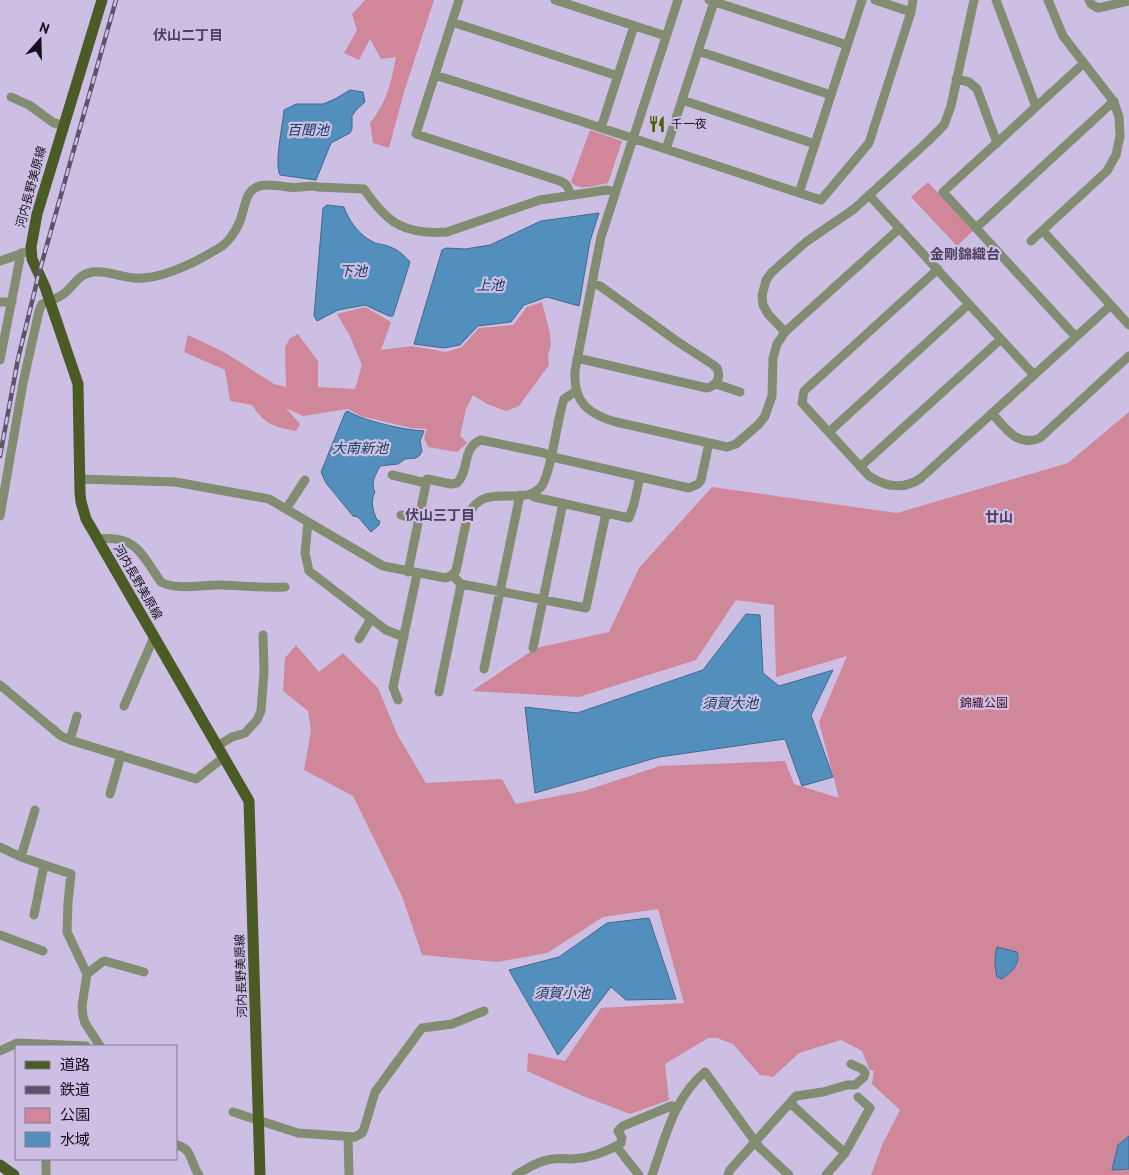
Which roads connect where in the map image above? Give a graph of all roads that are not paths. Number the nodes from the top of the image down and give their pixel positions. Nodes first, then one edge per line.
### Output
1 (102, 0) edge
2 (460, 0) edge
3 (555, 0) edge
4 (678, 0) edge
5 (862, 0) edge
6 (875, 0) edge
7 (913, 0) edge
8 (974, 0) edge
9 (996, 0) edge
10 (1048, 0) edge
11 (1089, 0) edge
12 (712, 1) edge
13 (1129, 2) edge
14 (911, 12) junction
15 (452, 22) junction
16 (634, 26) junction
17 (666, 36) junction
18 (847, 45) junction
19 (698, 51) junction
20 (1084, 63) junction
21 (435, 75) junction
22 (618, 76) junction
23 (956, 79) junction
24 (831, 95) junction
25 (11, 97) dead end
26 (682, 100) junction
27 (1114, 101) junction
28 (1036, 107) junction
29 (63, 126) junction
30 (601, 128) junction
31 (633, 138) junction
32 (997, 143) junction
33 (815, 144) junction
34 (666, 149) junction
35 (615, 192) junction
36 (798, 193) junction
37 (570, 195) junction
38 (869, 195) junction
39 (900, 228) junction
40 (976, 228) junction
41 (1043, 231) junction
42 (1032, 242) dead end
43 (26, 252) junction
44 (0, 261) edge
45 (938, 270) junction
46 (592, 283) junction
47 (50, 300) junction
48 (0, 302) edge
49 (12, 302) junction
50 (969, 304) junction
51 (1111, 305) junction
52 (1129, 325) edge
53 (785, 332) junction
54 (1076, 337) junction
55 (1001, 338) junction
56 (2, 342) edge
57 (1129, 356) edge
58 (578, 358) junction
59 (0, 360) edge
60 (1034, 375) junction
61 (716, 384) junction
62 (576, 391) junction
63 (740, 392) dead end
64 (992, 413) junction
65 (828, 432) junction
66 (709, 443) junction
67 (551, 456) junction
68 (860, 467) junction
69 (392, 475) dead end
70 (640, 477) junction
71 (80, 479) junction
72 (305, 480) dead end
73 (426, 483) junction
74 (530, 494) junction
75 (520, 495) junction
76 (563, 504) junction
77 (286, 509) junction
78 (606, 513) junction
79 (401, 515) dead end
80 (0, 516) edge
81 (419, 519) junction
82 (308, 522) junction
83 (98, 539) junction
84 (413, 573) junction
85 (452, 576) junction
86 (461, 584) junction
87 (284, 588) dead end
88 (500, 591) junction
89 (543, 600) junction
90 (371, 619) junction
91 (262, 634) dead end
92 (154, 637) junction
93 (404, 637) junction
94 (359, 639) dead end
95 (533, 648) dead end
96 (484, 669) dead end
97 (0, 685) edge
98 (439, 692) dead end
99 (398, 700) dead end
100 (124, 706) dead end
101 (77, 716) dead end
102 (70, 740) junction
103 (216, 747) junction
104 (121, 755) junction
105 (223, 758) junction
106 (110, 794) dead end
107 (35, 810) dead end
108 (0, 847) edge
109 (21, 857) junction
110 (44, 865) junction
111 (34, 915) dead end
112 (0, 934) edge
113 (44, 951) dead end
114 (144, 972) dead end
115 (88, 974) junction
116 (484, 1010) dead end
117 (63, 1045) edge
118 (99, 1045) edge
119 (0, 1051) edge
120 (851, 1064) dead end
121 (858, 1097) dead end
122 (790, 1103) junction
123 (678, 1107) junction
124 (232, 1112) dead end
125 (259, 1119) junction
126 (348, 1137) junction
127 (755, 1141) junction
128 (178, 1145) edge
129 (616, 1146) junction
130 (845, 1153) junction
131 (46, 1160) edge
132 (0, 1165) edge
133 (14, 1175) edge
134 (46, 1175) edge
135 (199, 1175) edge
136 (260, 1175) edge
137 (349, 1175) edge
138 (516, 1175) edge
139 (638, 1175) edge
140 (652, 1175) edge
141 (728, 1175) edge
142 (789, 1175) edge
143 (826, 1175) edge

1 - 29 main road, 河内長野美原線
2 - 15 street
3 - 16 street
4 - 17 street
5 - 18 street
6 - 14 street
7 - 14 street
8 - 23 street
9 - 28 street
10 - 20 street
11 - 13 street
12 - 18 street
12 - 19 street
14 - 36 street
15 - 21 street
15 - 22 street
16 - 17 street
16 - 22 street
17 - 31 street
18 - 24 street
19 - 24 street
19 - 26 street
20 - 27 street
20 - 28 street
21 - 30 street
21 - 37 street
22 - 30 street
23 - 32 street
23 - 38 street
24 - 33 street
25 - 29 street
26 - 33 street
26 - 34 street
27 - 40 street
27 - 41 street
28 - 32 street
29 - 43 main road, 河内長野美原線
30 - 31 street
31 - 34 street
31 - 35 street
32 - 40 street
33 - 36 street
34 - 36 street
35 - 37 street
35 - 46 street
37 - 47 street
38 - 39 street
38 - 53 street
39 - 45 street
39 - 53 street
40 - 54 street
41 - 42 street
41 - 51 street
43 - 44 street
43 - 47 main road, 河内長野美原線
43 - 49 street
45 - 50 street
45 - 65 street
46 - 58 street
46 - 61 street
47 - 71 main road, 河内長野美原線
47 - 80 street
48 - 49 street
49 - 56 street
50 - 55 street
50 - 65 street
51 - 52 street
51 - 54 street
53 - 66 street
54 - 60 street
55 - 60 street
55 - 68 street
56 - 59 street
57 - 64 street
58 - 61 street
58 - 62 street
60 - 64 street
61 - 63 street
62 - 66 street
62 - 67 street
64 - 68 street
65 - 68 street
66 - 70 street
67 - 70 street
67 - 73 street
67 - 74 street
69 - 73 street
70 - 78 street
71 - 77 street
71 - 83 main road, 河内長野美原線
72 - 77 street
73 - 81 street
74 - 75 street
74 - 76 street
75 - 85 street
75 - 88 street
76 - 78 street
76 - 89 street
77 - 82 street
78 - 89 street
79 - 81 street
81 - 84 street
82 - 84 street
82 - 90 street
83 - 87 street
83 - 92 main road, 河内長野美原線
84 - 85 street
84 - 93 street
85 - 86 street
86 - 88 street
86 - 98 street
88 - 89 street
88 - 96 street
89 - 95 street
90 - 93 street
90 - 94 street
91 - 103 street
92 - 100 street
92 - 103 main road, 河内長野美原線
93 - 99 street
97 - 102 street
101 - 102 street
102 - 104 street
103 - 105 main road, 河内長野美原線
104 - 105 street
104 - 106 street
105 - 125 main road, 河内長野美原線
107 - 109 street
108 - 109 street
109 - 110 street
110 - 111 street
110 - 115 street
112 - 113 street
114 - 115 street
115 - 118 street
116 - 126 street
117 - 119 street
120 - 122 street
121 - 130 street
122 - 127 street
122 - 130 street
123 - 127 street
123 - 129 street
123 - 140 street
124 - 125 street
125 - 126 street
125 - 136 main road, 河内長野美原線
126 - 137 street
127 - 141 street
127 - 142 street
128 - 135 street
129 - 138 street
129 - 139 street
130 - 143 street
131 - 134 street
132 - 133 main road

